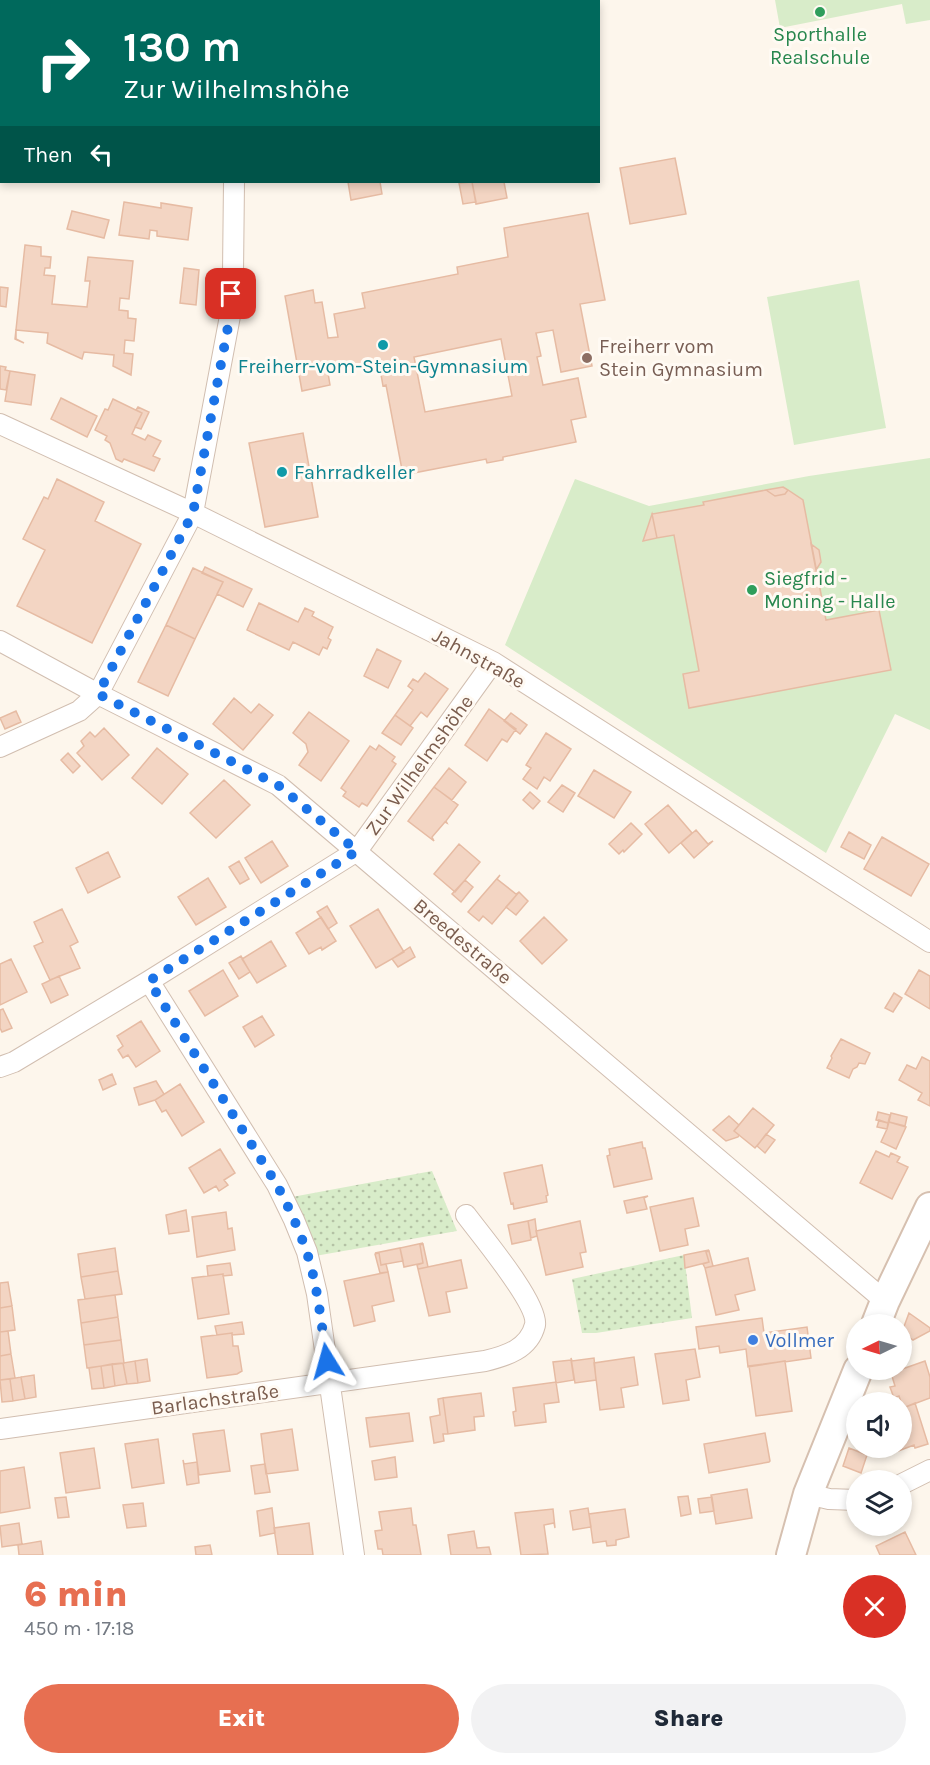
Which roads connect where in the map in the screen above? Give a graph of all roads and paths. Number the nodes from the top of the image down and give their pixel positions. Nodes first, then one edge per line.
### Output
1 (234, 183) edge
2 (0, 424) edge
3 (193, 513) junction
4 (0, 641) edge
5 (493, 662) junction
6 (98, 694) junction
7 (0, 747) edge
8 (357, 851) junction
9 (930, 942) edge
10 (149, 981) junction
11 (0, 1066) edge
12 (930, 1207) edge
13 (466, 1215) dead end
14 (881, 1313) edge
15 (854, 1380) edge
16 (330, 1383) junction
17 (0, 1428) edge
18 (930, 1470) edge
19 (912, 1479) edge
20 (808, 1494) junction
21 (846, 1500) edge
22 (786, 1554) edge
23 (354, 1555) edge

1 - 3 street
2 - 3 street, Jahnstraße
3 - 5 street, Jahnstraße
3 - 6 street
4 - 6 street, Breedestraße
5 - 8 street, Zur Wilhelmshöhe
5 - 9 street, Jahnstraße
6 - 7 street
6 - 8 street, Breedestraße
8 - 10 street, Zur Wilhelmshöhe
8 - 14 street, Breedestraße
10 - 11 street, Zur Wilhelmshöhe
10 - 16 street
12 - 14 main road
13 - 16 street, Barlachstraße
15 - 20 main road
16 - 17 street, Barlachstraße
16 - 23 street
18 - 19 street
20 - 21 street
20 - 22 main road

